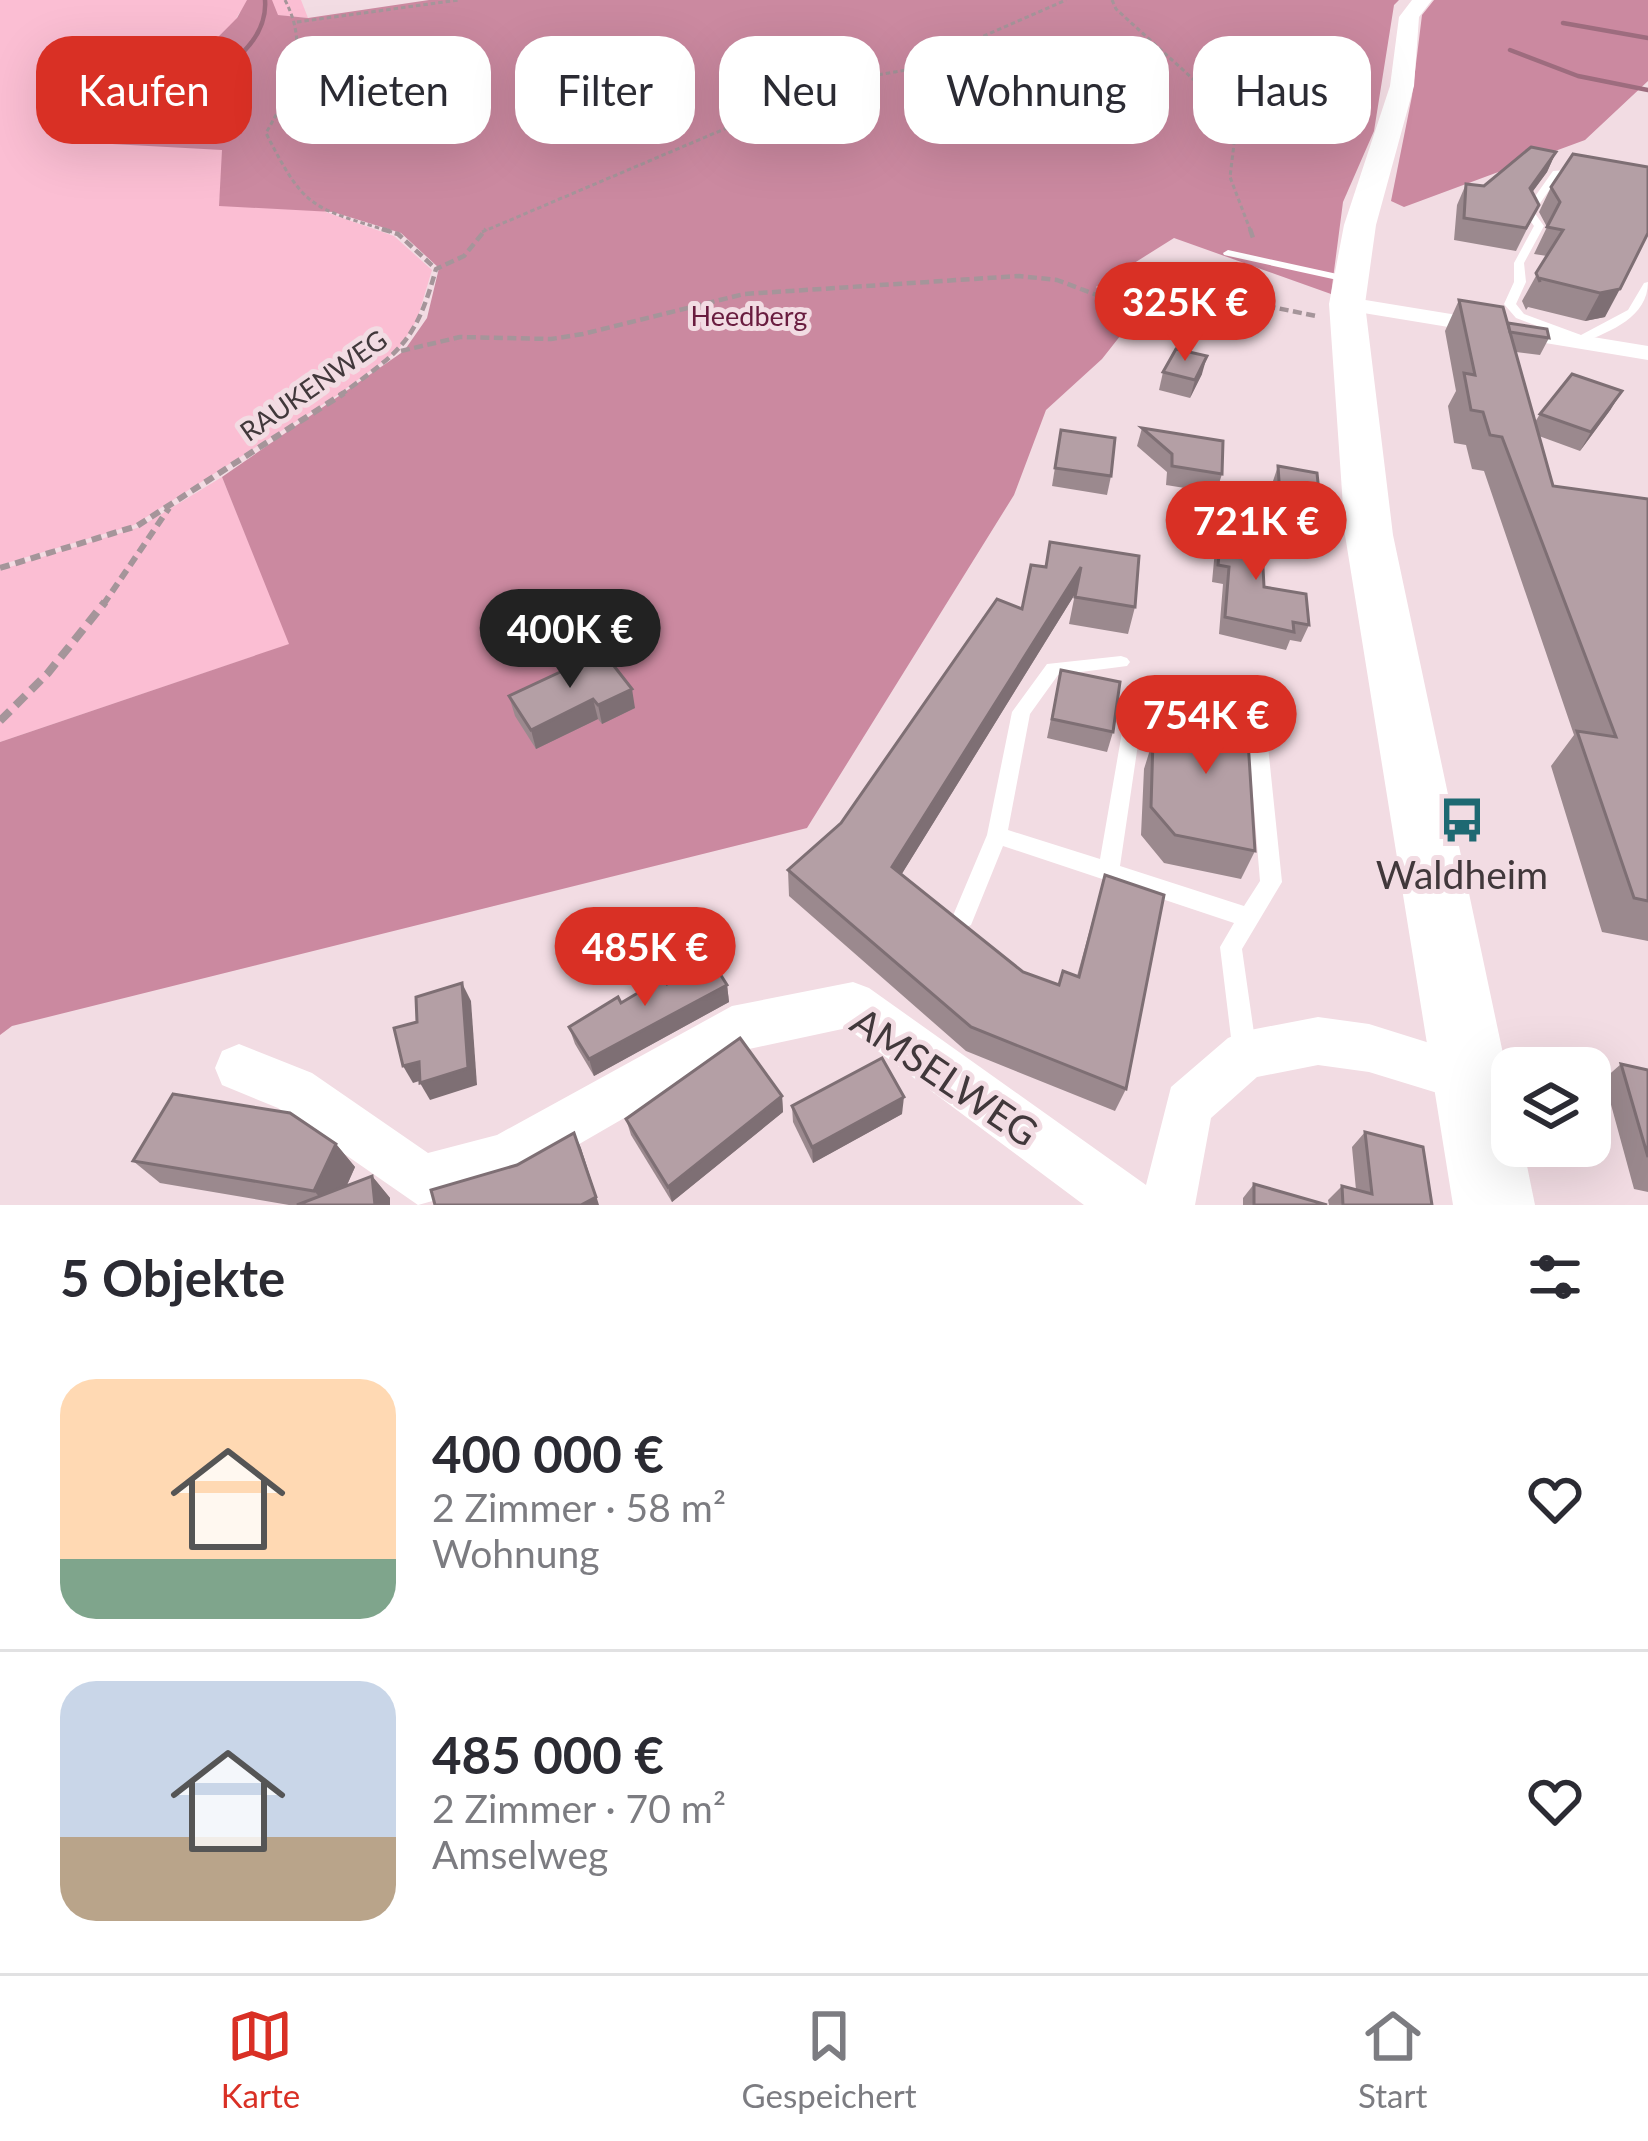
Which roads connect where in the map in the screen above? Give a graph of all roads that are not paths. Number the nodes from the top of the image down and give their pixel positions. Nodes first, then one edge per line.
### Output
1 (1423, 0) edge
2 (1599, 172) edge
3 (1228, 253) dead end
4 (1648, 285) edge
5 (1349, 302) junction
6 (1582, 339) junction
7 (1648, 352) edge
8 (1121, 662) dead end
9 (997, 835) junction
10 (1108, 871) junction
11 (963, 918) edge
12 (1249, 918) junction
13 (1245, 1054) junction
14 (239, 1068) dead end
15 (1470, 1078) junction
16 (1128, 1205) edge
17 (1168, 1205) edge
18 (1494, 1205) edge

1 - 5 main road
2 - 6 lane
3 - 5 lane
4 - 6 lane
5 - 6 street
5 - 15 main road
6 - 7 street
8 - 9 lane
9 - 10 lane
9 - 11 lane
10 - 12 lane
10 - 12 lane
12 - 13 lane
13 - 15 street
13 - 17 street
14 - 16 street, AMSELWEG
15 - 18 main road

